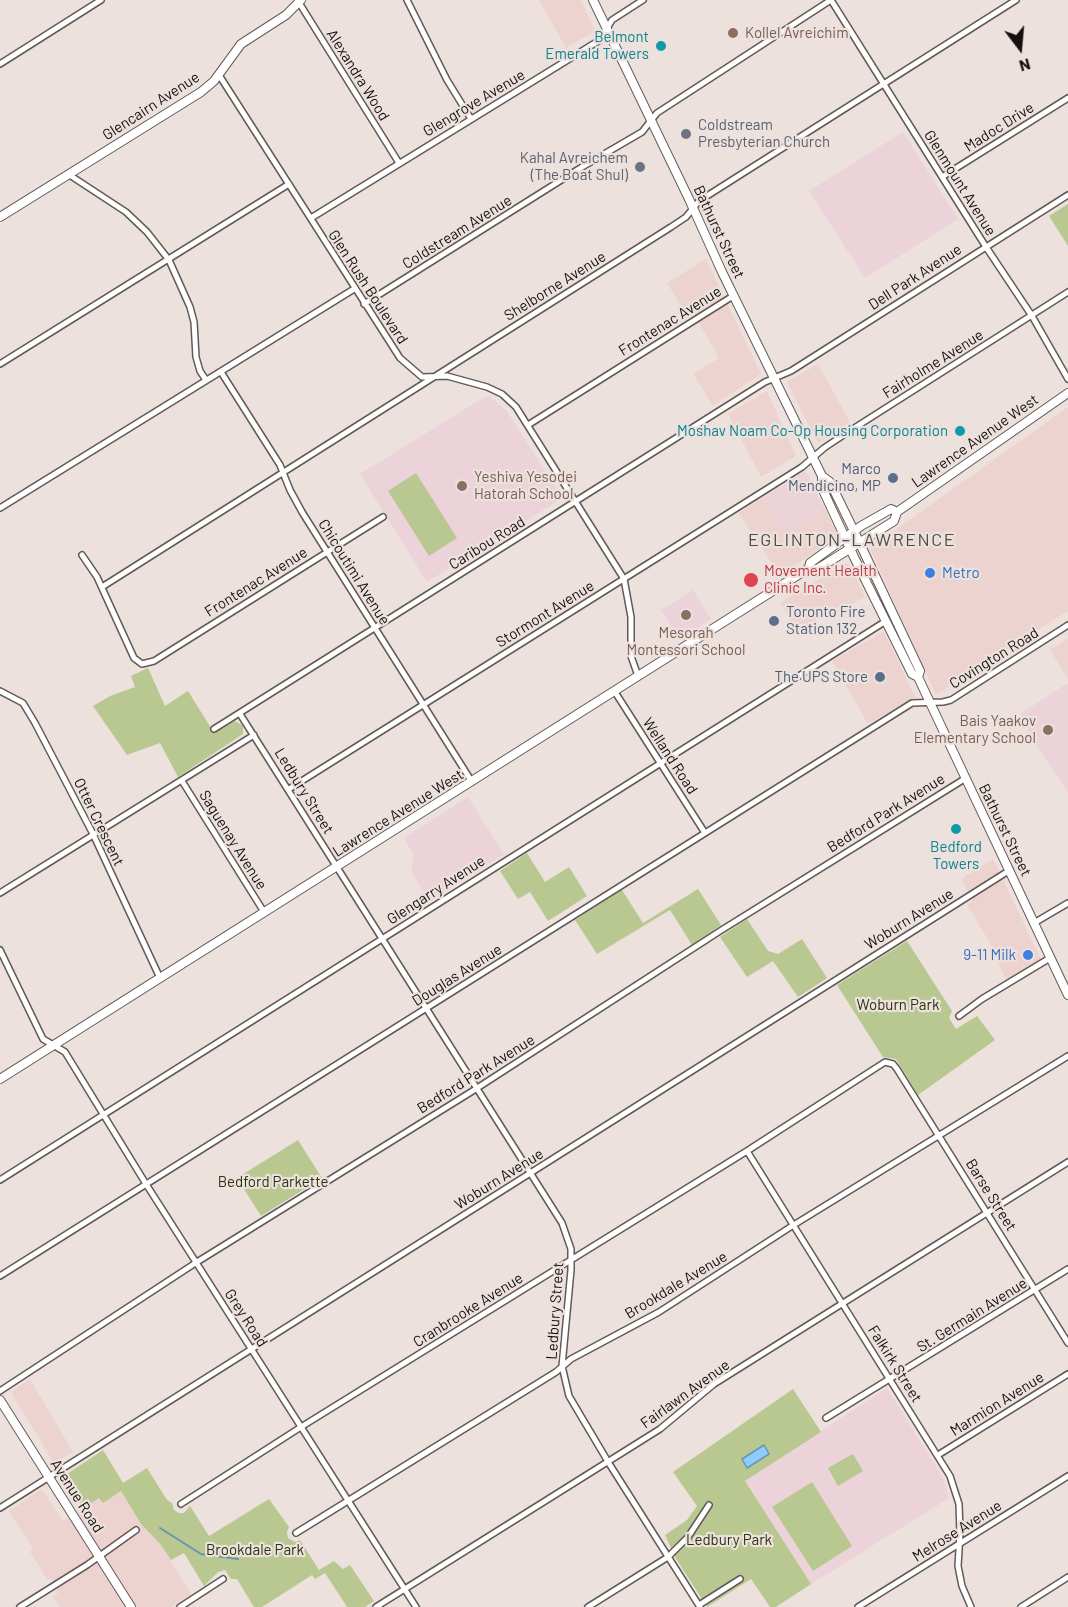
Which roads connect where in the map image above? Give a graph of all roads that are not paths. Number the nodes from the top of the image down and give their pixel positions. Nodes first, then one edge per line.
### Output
1 (101, 0) edge
2 (407, 0) edge
3 (593, 0) edge
4 (643, 0) edge
5 (831, 0) edge
6 (1016, 0) edge
7 (299, 1) edge
8 (607, 29) junction
9 (0, 64) edge
10 (219, 75) junction
11 (882, 85) junction
12 (1068, 98) edge
13 (471, 119) junction
14 (651, 120) junction
15 (399, 163) junction
16 (68, 174) junction
17 (942, 177) junction
18 (289, 184) junction
19 (1068, 195) edge
20 (693, 209) junction
21 (0, 217) edge
22 (310, 218) junction
23 (986, 247) junction
24 (169, 260) junction
25 (354, 289) junction
26 (1068, 292) edge
27 (734, 296) junction
28 (364, 304) junction
29 (1032, 316) junction
30 (0, 364) edge
31 (221, 372) junction
32 (434, 376) junction
33 (774, 378) junction
34 (206, 380) junction
35 (1068, 380) edge
36 (1068, 393) edge
37 (528, 425) junction
38 (813, 458) junction
39 (283, 472) junction
40 (822, 476) junction
41 (576, 502) junction
42 (0, 508) edge
43 (897, 512) junction
44 (382, 517) dead end
45 (855, 531) junction
46 (844, 537) junction
47 (860, 543) junction
48 (850, 549) junction
49 (327, 551) junction
50 (82, 555) dead end
51 (809, 568) junction
52 (624, 579) junction
53 (102, 587) junction
54 (886, 621) junction
55 (1068, 625) edge
56 (375, 628) junction
57 (638, 676) junction
58 (918, 677) junction
59 (0, 691) edge
60 (615, 692) junction
61 (930, 702) junction
62 (425, 705) junction
63 (240, 714) junction
64 (214, 729) dead end
65 (254, 735) junction
66 (659, 763) junction
67 (966, 778) junction
68 (182, 781) junction
69 (472, 782) junction
70 (289, 789) junction
71 (705, 833) junction
72 (93, 834) junction
73 (337, 867) junction
74 (1010, 870) junction
75 (0, 893) edge
76 (1068, 903) edge
77 (264, 912) junction
78 (1034, 923) junction
79 (383, 938) junction
80 (0, 950) edge
81 (1050, 958) junction
82 (160, 978) junction
83 (1068, 994) edge
84 (426, 1009) junction
85 (959, 1016) dead end
86 (54, 1045) junction
87 (1068, 1056) edge
88 (890, 1062) joint
89 (0, 1079) edge
90 (477, 1088) junction
91 (104, 1114) junction
92 (939, 1137) junction
93 (747, 1151) junction
94 (1068, 1162) edge
95 (531, 1173) junction
96 (0, 1180) edge
97 (146, 1184) junction
98 (988, 1213) junction
99 (792, 1226) junction
100 (571, 1261) junction
101 (196, 1262) junction
102 (1068, 1269) edge
103 (0, 1276) edge
104 (1036, 1289) junction
105 (843, 1304) junction
106 (1068, 1343) edge
107 (252, 1349) junction
108 (562, 1366) junction
109 (1068, 1374) edge
110 (891, 1380) junction
111 (0, 1391) edge
112 (0, 1400) edge
113 (826, 1418) dead end
114 (301, 1427) junction
115 (938, 1455) junction
116 (608, 1461) junction
117 (1068, 1476) edge
118 (49, 1477) junction
119 (348, 1500) junction
120 (181, 1504) dead end
121 (710, 1505) dead end
122 (0, 1508) edge
123 (136, 1530) dead end
124 (296, 1533) dead end
125 (959, 1544) junction
126 (100, 1557) junction
127 (668, 1557) junction
128 (1068, 1577) edge
129 (223, 1579) dead end
130 (740, 1579) dead end
131 (405, 1588) junction
132 (700, 1606) edge
133 (20, 1607) edge
134 (131, 1607) edge
135 (180, 1607) edge
136 (376, 1607) edge
137 (416, 1607) edge
138 (588, 1607) edge
139 (858, 1607) edge
140 (971, 1607) edge
141 (1021, 1607) edge

1 - 9 street
2 - 13 street
3 - 8 main road, Bathurst Street
4 - 8 street, Glengrove Avenue
5 - 11 street, Glenmount Avenue
5 - 14 street, Coldstream Avenue
6 - 11 street, Shelborne Avenue
7 - 10 main road, Glencairn Avenue
7 - 15 street, Alexandra Wood
8 - 13 street, Glengrove Avenue
8 - 14 main road, Bathurst Street
10 - 16 main road, Glencairn Avenue
10 - 18 street, Glen Rush Boulevard
11 - 17 street, Glenmount Avenue
11 - 20 street, Shelborne Avenue
12 - 17 street, Madoc Drive
13 - 15 street, Glengrove Avenue
14 - 20 main road, Bathurst Street
14 - 28 street, Coldstream Avenue
15 - 22 street, Glengrove Avenue
16 - 21 main road, Glencairn Avenue
16 - 24 street
17 - 23 street, Glenmount Avenue
18 - 22 street, Glen Rush Boulevard
18 - 24 street
19 - 23 street, Dell Park Avenue
20 - 27 main road, Bathurst Street
20 - 32 street, Shelborne Avenue
22 - 25 street, Glen Rush Boulevard
23 - 29 street, Glenmount Avenue
23 - 33 street, Dell Park Avenue
24 - 30 street
24 - 34 street
25 - 28 street, Glen Rush Boulevard
25 - 31 street
26 - 29 street, Fairholme Avenue
27 - 33 main road, Bathurst Street
27 - 37 street, Frontenac Avenue
28 - 32 street, Glen Rush Boulevard
29 - 35 street, Glenmount Avenue
29 - 38 street, Fairholme Avenue
31 - 34 street
31 - 39 street, Chicoutimi Avenue
32 - 37 street, Glen Rush Boulevard
32 - 39 street, Shelborne Avenue
33 - 38 main road, Bathurst Street
33 - 41 street, Caribou Road
34 - 42 street
36 - 43 main road, Lawrence Avenue West
37 - 41 street, Glen Rush Boulevard
38 - 40 main road, Bathurst Street
38 - 52 street, Stormont Avenue
39 - 49 street, Chicoutimi Avenue
39 - 53 street, Shelborne Avenue
40 - 45 main road, Bathurst Street
40 - 46 main road, Bathurst Street
41 - 52 street, Glen Rush Boulevard
41 - 56 street, Caribou Road
43 - 45 main road, Lawrence Avenue West
43 - 47 main road, Lawrence Avenue West
44 - 49 street, Frontenac Avenue
45 - 46 main road, Lawrence Avenue West
45 - 47 main road, Bathurst Street
46 - 48 main road, Bathurst Street
46 - 51 main road, Lawrence Avenue West
47 - 48 main road, Lawrence Avenue West
47 - 58 main road, Bathurst Street
48 - 51 main road, Lawrence Avenue West
48 - 54 main road, Bathurst Street
49 - 53 street, Frontenac Avenue
49 - 56 street, Chicoutimi Avenue
50 - 53 street
51 - 57 main road, Lawrence Avenue West
52 - 57 street, Glen Rush Boulevard
52 - 62 street, Stormont Avenue
54 - 58 main road, Bathurst Street
54 - 66 street, Glengarry Avenue
55 - 61 street, Covington Road
56 - 62 street, Chicoutimi Avenue
56 - 63 street, Caribou Road
57 - 60 main road, Lawrence Avenue West
58 - 61 main road, Bathurst Street
59 - 72 street, Otter Crescent
60 - 66 street, Welland Road
60 - 69 main road, Lawrence Avenue West
61 - 67 main road, Bathurst Street
61 - 71 street, Douglas Avenue
62 - 69 street, Chicoutimi Avenue
62 - 70 street, Stormont Avenue
63 - 64 street, Caribou Road
63 - 65 street, Ledbury Street
65 - 68 street
65 - 70 street, Ledbury Street
66 - 71 street, Welland Road
66 - 79 street, Glengarry Avenue
67 - 74 main road, Bathurst Street
67 - 90 street, Bedford Park Avenue
68 - 72 street
68 - 77 street, Saguenay Avenue
69 - 73 main road, Lawrence Avenue West
70 - 73 street, Ledbury Street
71 - 84 street, Douglas Avenue
72 - 75 street
72 - 82 street, Otter Crescent
73 - 77 main road, Lawrence Avenue West
73 - 79 street, Ledbury Street
74 - 78 main road, Bathurst Street
74 - 95 street, Woburn Avenue
76 - 78 street
77 - 82 main road, Lawrence Avenue West
78 - 81 main road, Bathurst Street
79 - 84 street, Ledbury Street
79 - 91 street, Glengarry Avenue
80 - 86 street, Grey Road
81 - 83 main road, Bathurst Street
81 - 85 street
82 - 86 main road, Lawrence Avenue West
84 - 90 street, Ledbury Street
84 - 97 street, Douglas Avenue
86 - 89 main road, Lawrence Avenue West
86 - 91 street, Grey Road
87 - 92 street, Brookdale Avenue
88 - 92 street, Barse Street
88 - 93 street, Cranbrooke Avenue
90 - 95 street, Ledbury Street
90 - 101 street, Bedford Park Avenue
91 - 96 street, Glengarry Avenue
91 - 97 street, Grey Road
92 - 98 street, Barse Street
92 - 99 street, Brookdale Avenue
93 - 99 street, Falkirk Street
93 - 100 street, Cranbrooke Avenue
94 - 98 street, Fairlawn Avenue
95 - 100 street, Ledbury Street
95 - 107 street, Woburn Avenue
97 - 101 street, Grey Road
97 - 103 street, Douglas Avenue
98 - 104 street, Barse Street
98 - 105 street, Fairlawn Avenue
99 - 105 street, Falkirk Street
99 - 108 street, Brookdale Avenue
100 - 108 street, Ledbury Street
100 - 114 street, Cranbrooke Avenue
101 - 107 street, Grey Road
101 - 111 street, Bedford Park Avenue
102 - 104 street, St. Germain Avenue
104 - 106 street, Barse Street
104 - 110 street, St. Germain Avenue
105 - 110 street, Falkirk Street
105 - 116 street, Fairlawn Avenue
107 - 114 street, Grey Road
107 - 118 street, Woburn Avenue
108 - 116 street, Ledbury Street
108 - 119 street, Brookdale Avenue
109 - 115 street, Marmion Avenue
110 - 113 street, St. Germain Avenue
110 - 115 street, Falkirk Street
112 - 118 main road, Avenue Road
114 - 119 street, Grey Road
114 - 120 street, Cranbrooke Avenue
115 - 125 street, Falkirk Street
116 - 127 street, Ledbury Street
116 - 131 street, Fairlawn Avenue
117 - 125 street, Melrose Avenue
118 - 122 street, Woburn Avenue
118 - 126 main road, Avenue Road
119 - 124 street, Brookdale Avenue
119 - 131 street, Grey Road
121 - 127 street
123 - 126 street
125 - 139 street, Melrose Avenue
125 - 140 street, Falkirk Street
126 - 133 street
126 - 134 main road, Avenue Road
127 - 132 street, Ledbury Street
127 - 138 street
128 - 141 street
129 - 135 street
130 - 132 street
131 - 136 street, Fairlawn Avenue
131 - 137 street, Grey Road

